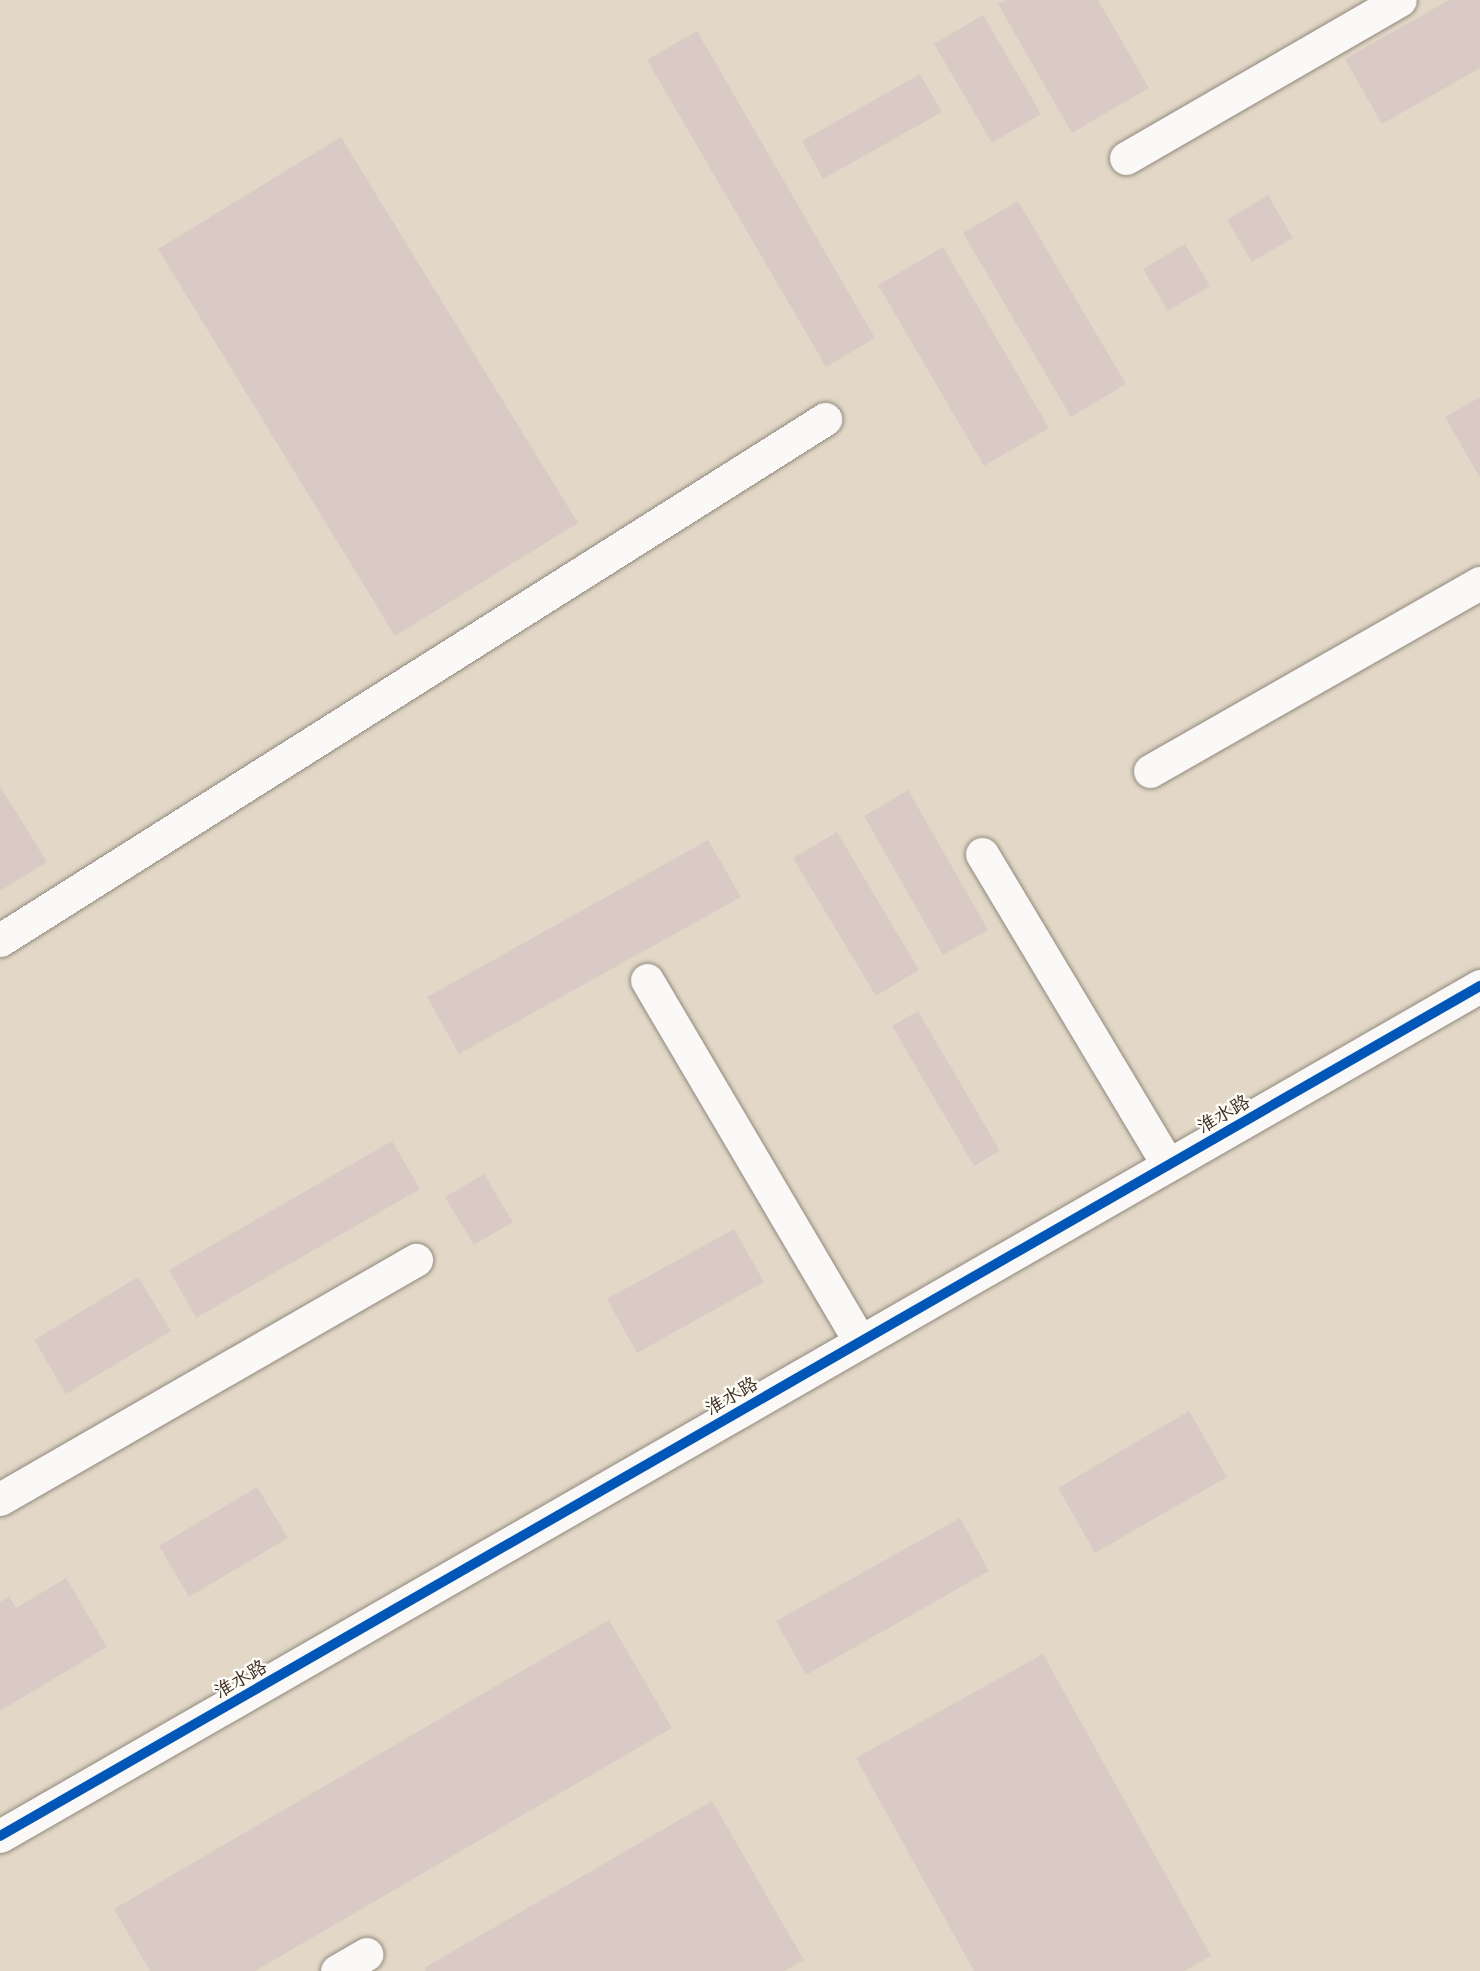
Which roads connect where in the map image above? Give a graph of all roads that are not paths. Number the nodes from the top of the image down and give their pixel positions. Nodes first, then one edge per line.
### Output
1 (1400, 0) edge
2 (1126, 158) dead end
3 (825, 419) dead end
4 (1480, 583) edge
5 (1150, 771) dead end
6 (982, 854) dead end
7 (0, 940) edge
8 (647, 980) dead end
9 (1480, 986) edge
10 (1168, 1165) junction
11 (416, 1260) dead end
12 (860, 1341) junction
13 (0, 1499) edge
14 (0, 1836) edge
15 (367, 1954) dead end
16 (337, 1971) edge

1 - 2 street
3 - 7 street
4 - 5 street
6 - 10 street
8 - 12 street
9 - 10 street, 淮水路
10 - 12 street, 淮水路
11 - 13 street
12 - 14 street, 淮水路
15 - 16 street

